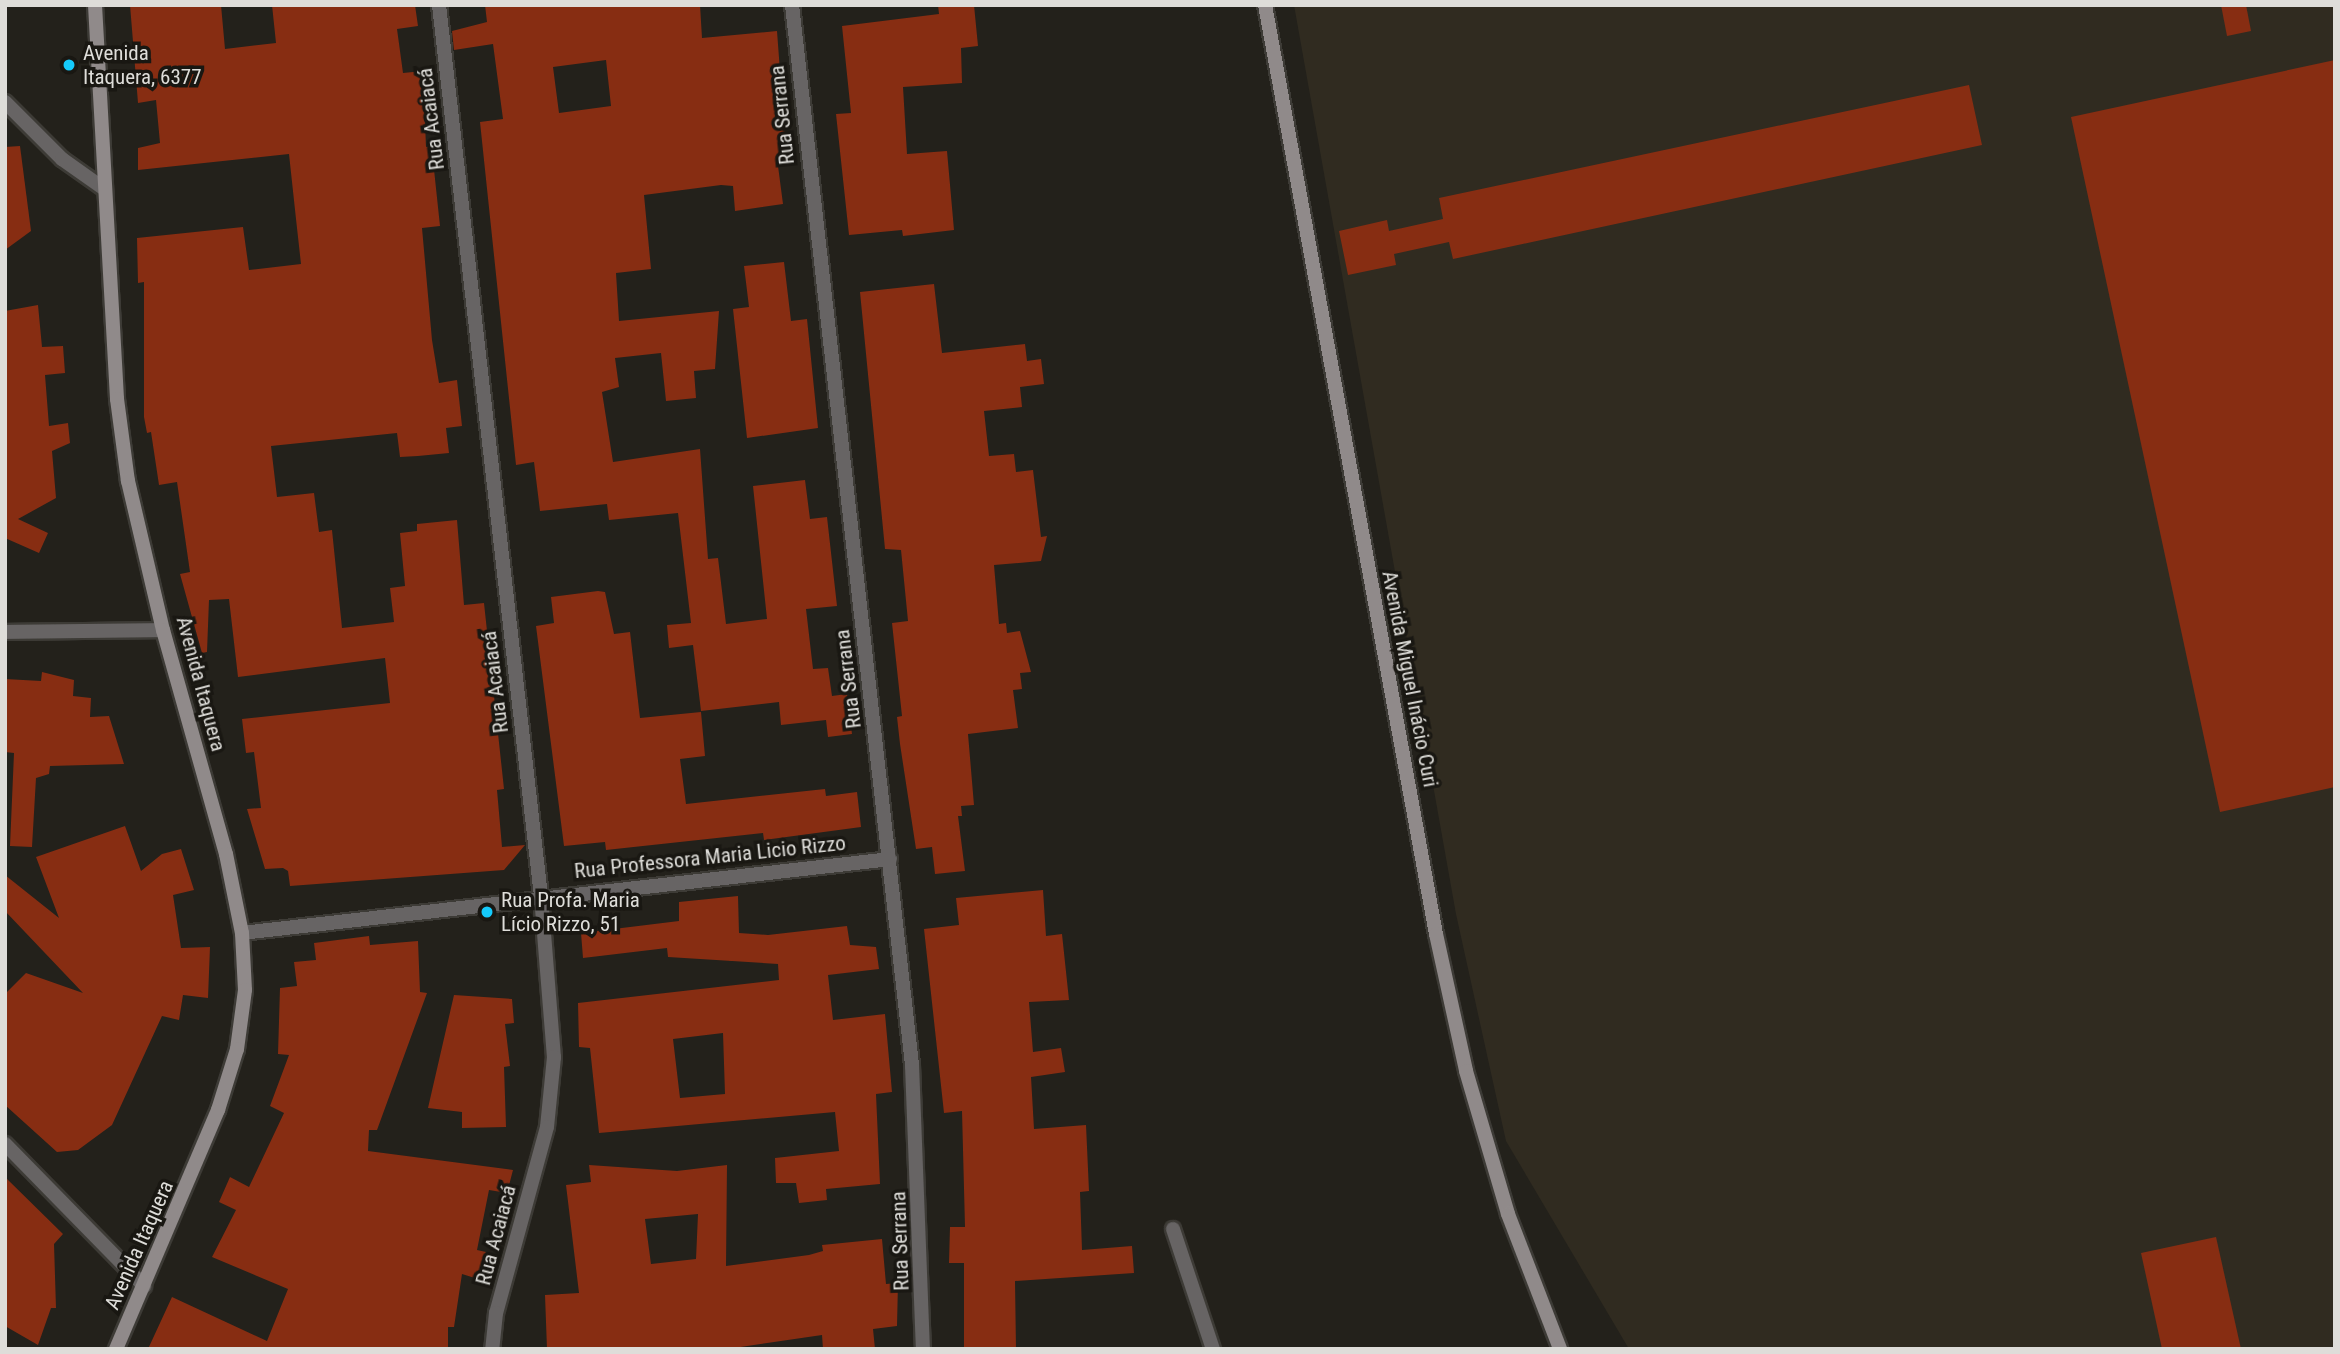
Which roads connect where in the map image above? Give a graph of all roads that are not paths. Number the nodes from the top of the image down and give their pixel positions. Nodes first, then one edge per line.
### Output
1 (96, 5) edge
2 (439, 5) edge
3 (792, 5) edge
4 (1265, 5) edge
5 (5, 102) edge
6 (103, 188) junction
7 (163, 630) junction
8 (5, 632) edge
9 (890, 859) junction
10 (541, 895) junction
11 (242, 933) junction
12 (5, 1144) edge
13 (1173, 1229) dead end
14 (144, 1286) junction
15 (116, 1349) edge
16 (492, 1349) edge
17 (923, 1349) edge
18 (1213, 1349) edge
19 (1560, 1349) edge

1 - 6 street, Avenida Itaquera
2 - 10 street, Rua Acaiacá
3 - 9 street, Rua Serrana
4 - 19 street, Avenida Miguel Inácio Curi
5 - 6 street
6 - 7 street, Avenida Itaquera
7 - 8 street
7 - 11 street, Avenida Itaquera
9 - 10 street, Rua Professora Maria Licio Rizzo
9 - 17 street, Rua Serrana
10 - 11 street, Rua Professora Maria Licio Rizzo
10 - 16 street, Rua Acaiacá
11 - 14 street, Avenida Itaquera
12 - 14 street
13 - 18 street
14 - 15 street, Avenida Itaquera

